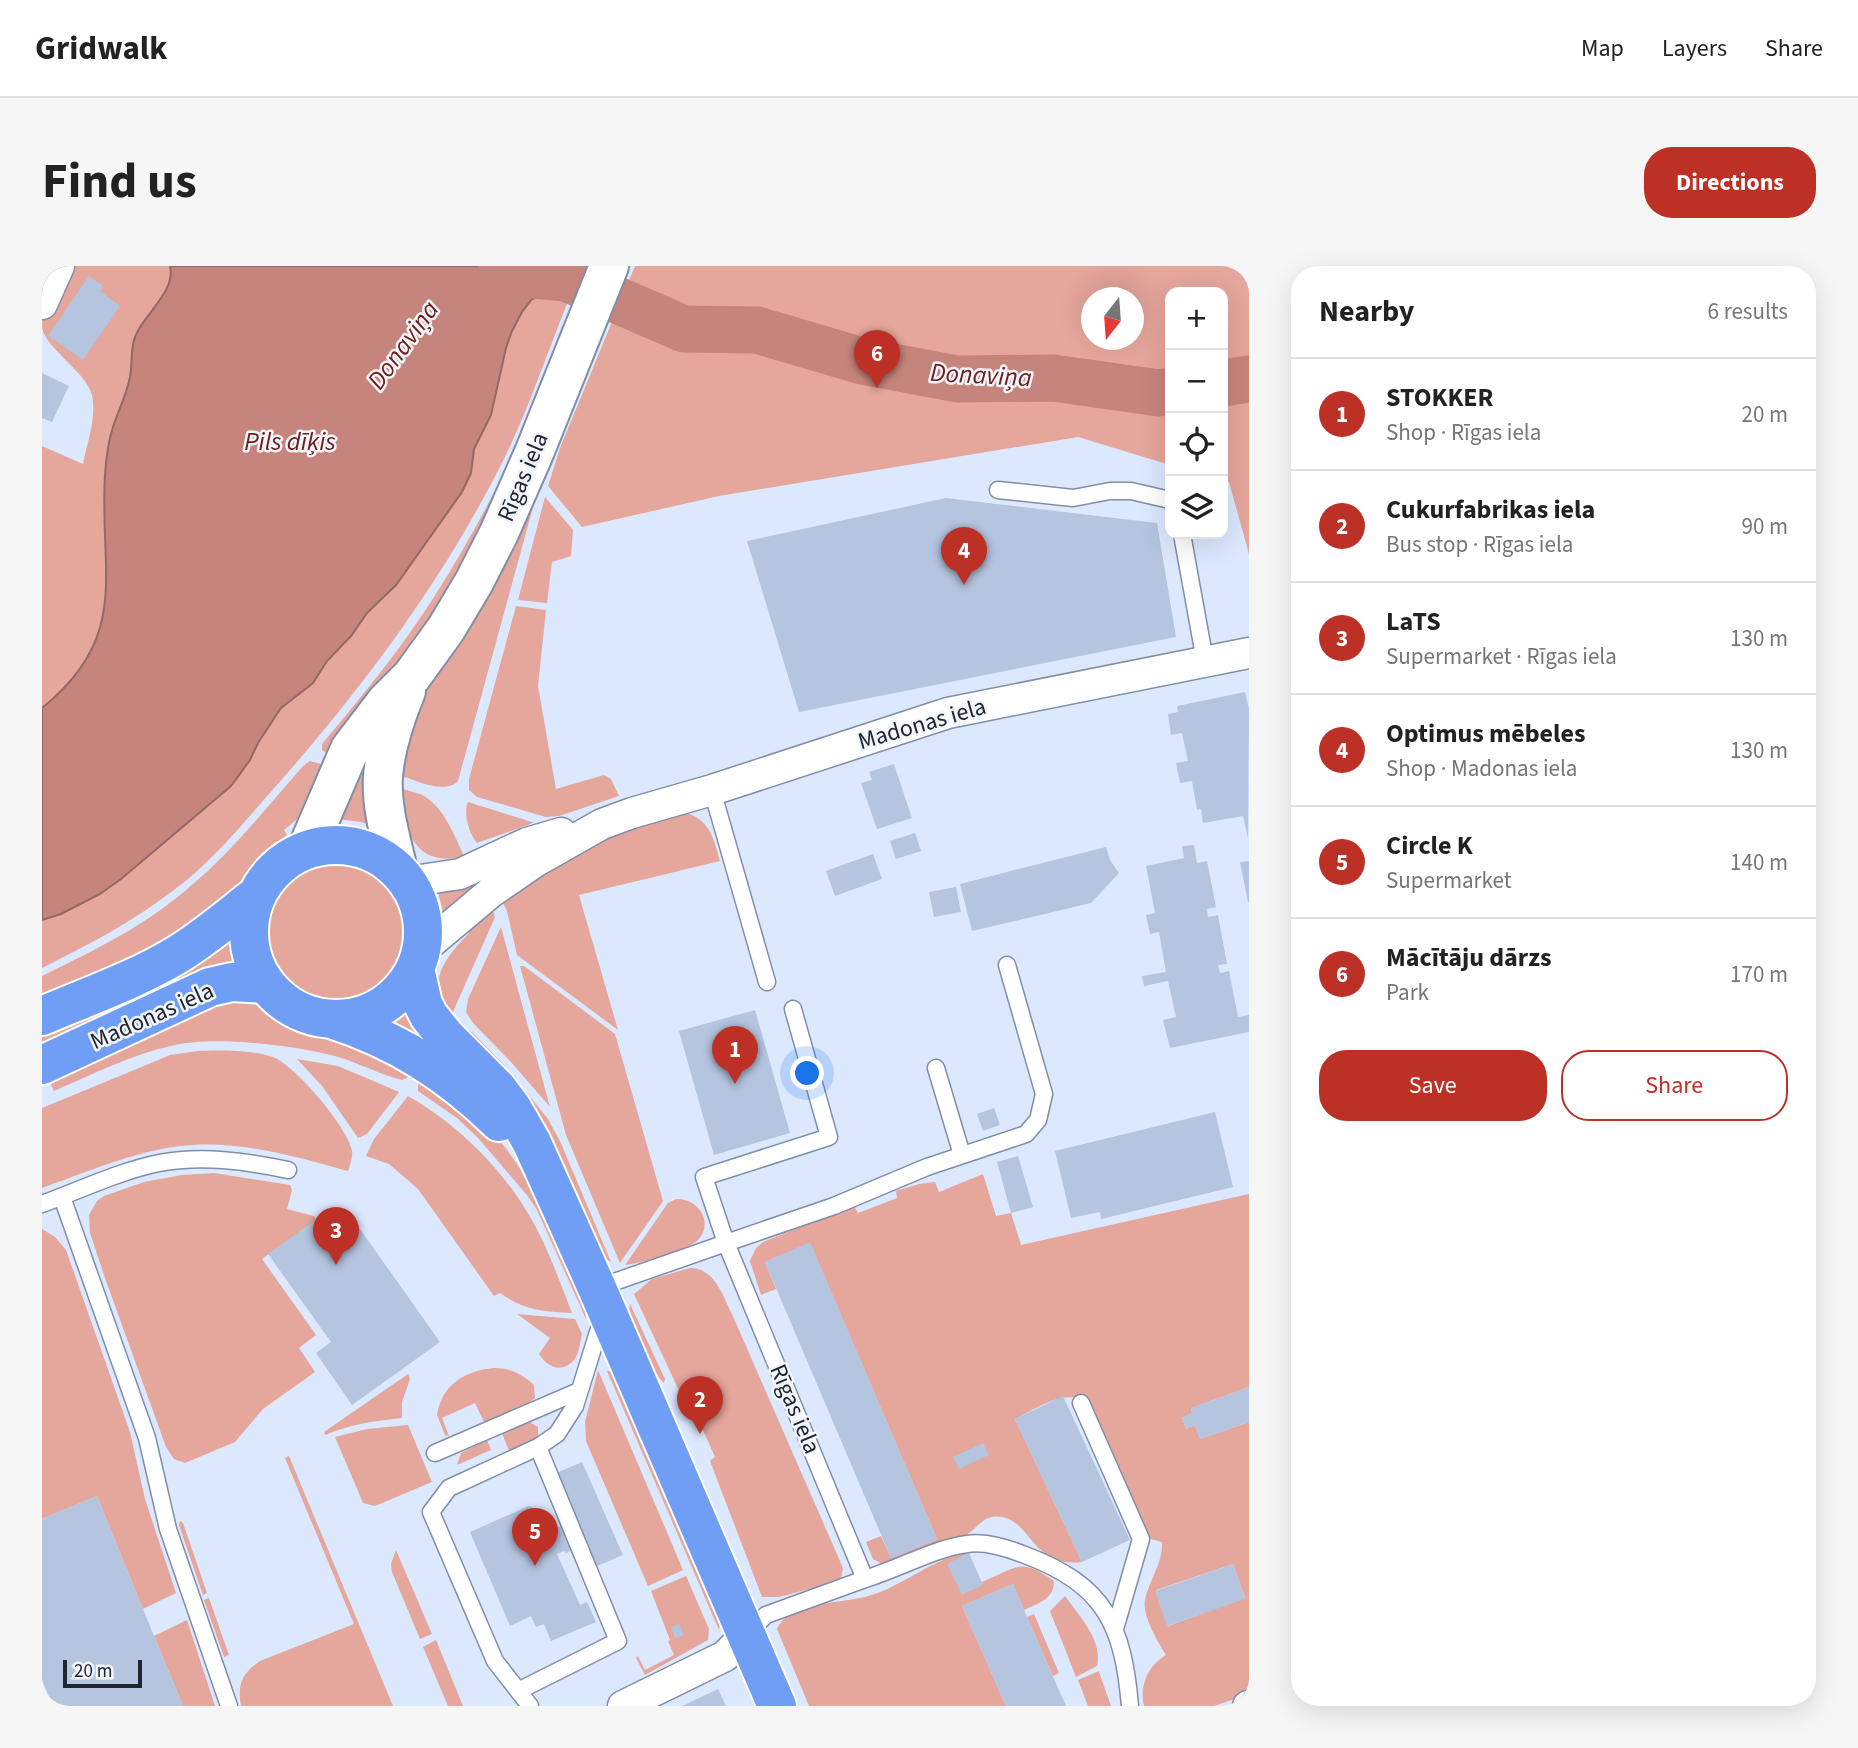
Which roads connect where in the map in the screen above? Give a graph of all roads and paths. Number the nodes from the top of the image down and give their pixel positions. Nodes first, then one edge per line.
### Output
1 (59, 266) edge
2 (609, 266) edge
3 (42, 304) edge
4 (998, 490) dead end
5 (1165, 499) edge
6 (1183, 539) edge
7 (1247, 656) edge
8 (1205, 661) junction
9 (412, 676) junction
10 (712, 790) junction
11 (602, 824) junction
12 (307, 849) junction
13 (402, 876) junction
14 (257, 895) junction
15 (419, 960) junction
16 (1007, 965) dead end
17 (767, 982) dead end
18 (266, 984) junction
19 (793, 1009) dead end
20 (42, 1016) edge
21 (330, 1019) junction
22 (42, 1065) edge
23 (936, 1068) dead end
24 (962, 1155) junction
25 (288, 1170) dead end
26 (549, 1183) junction
27 (62, 1197) junction
28 (42, 1204) edge
29 (726, 1243) junction
30 (601, 1298) junction
31 (579, 1391) junction
32 (1080, 1403) dead end
33 (538, 1447) junction
34 (435, 1453) dead end
35 (865, 1579) junction
36 (1115, 1629) junction
37 (746, 1635) junction
38 (518, 1691) junction
39 (229, 1706) edge
40 (530, 1706) edge
41 (623, 1706) edge
42 (777, 1706) edge
43 (1130, 1706) edge

1 - 3 street
2 - 9 main road, Rīgas iela
4 - 5 lane
6 - 8 lane
7 - 8 street, Madonas iela
8 - 10 street, Madonas iela
9 - 12 main road, Rīgas iela
9 - 13 main road, Rīgas iela
10 - 11 street, Madonas iela
10 - 17 lane
11 - 13 street, Madonas iela
11 - 15 street, Madonas iela
12 - 13 highway
12 - 14 highway
13 - 15 highway
14 - 18 highway
14 - 20 highway, Madonas iela
15 - 21 highway
15 - 26 highway
16 - 24 lane
18 - 21 highway
18 - 22 highway, Madonas iela
19 - 29 lane, Rīgas iela
21 - 26 highway
23 - 24 lane
24 - 29 lane
25 - 27 lane
26 - 30 highway
27 - 28 lane
27 - 39 lane
29 - 30 lane
29 - 35 lane, Rīgas iela
30 - 31 lane
30 - 37 highway
31 - 33 lane
31 - 34 lane
32 - 36 lane
33 - 38 lane
33 - 38 lane
35 - 36 lane
35 - 37 lane
36 - 43 lane
37 - 41 street
37 - 42 highway
38 - 40 lane

